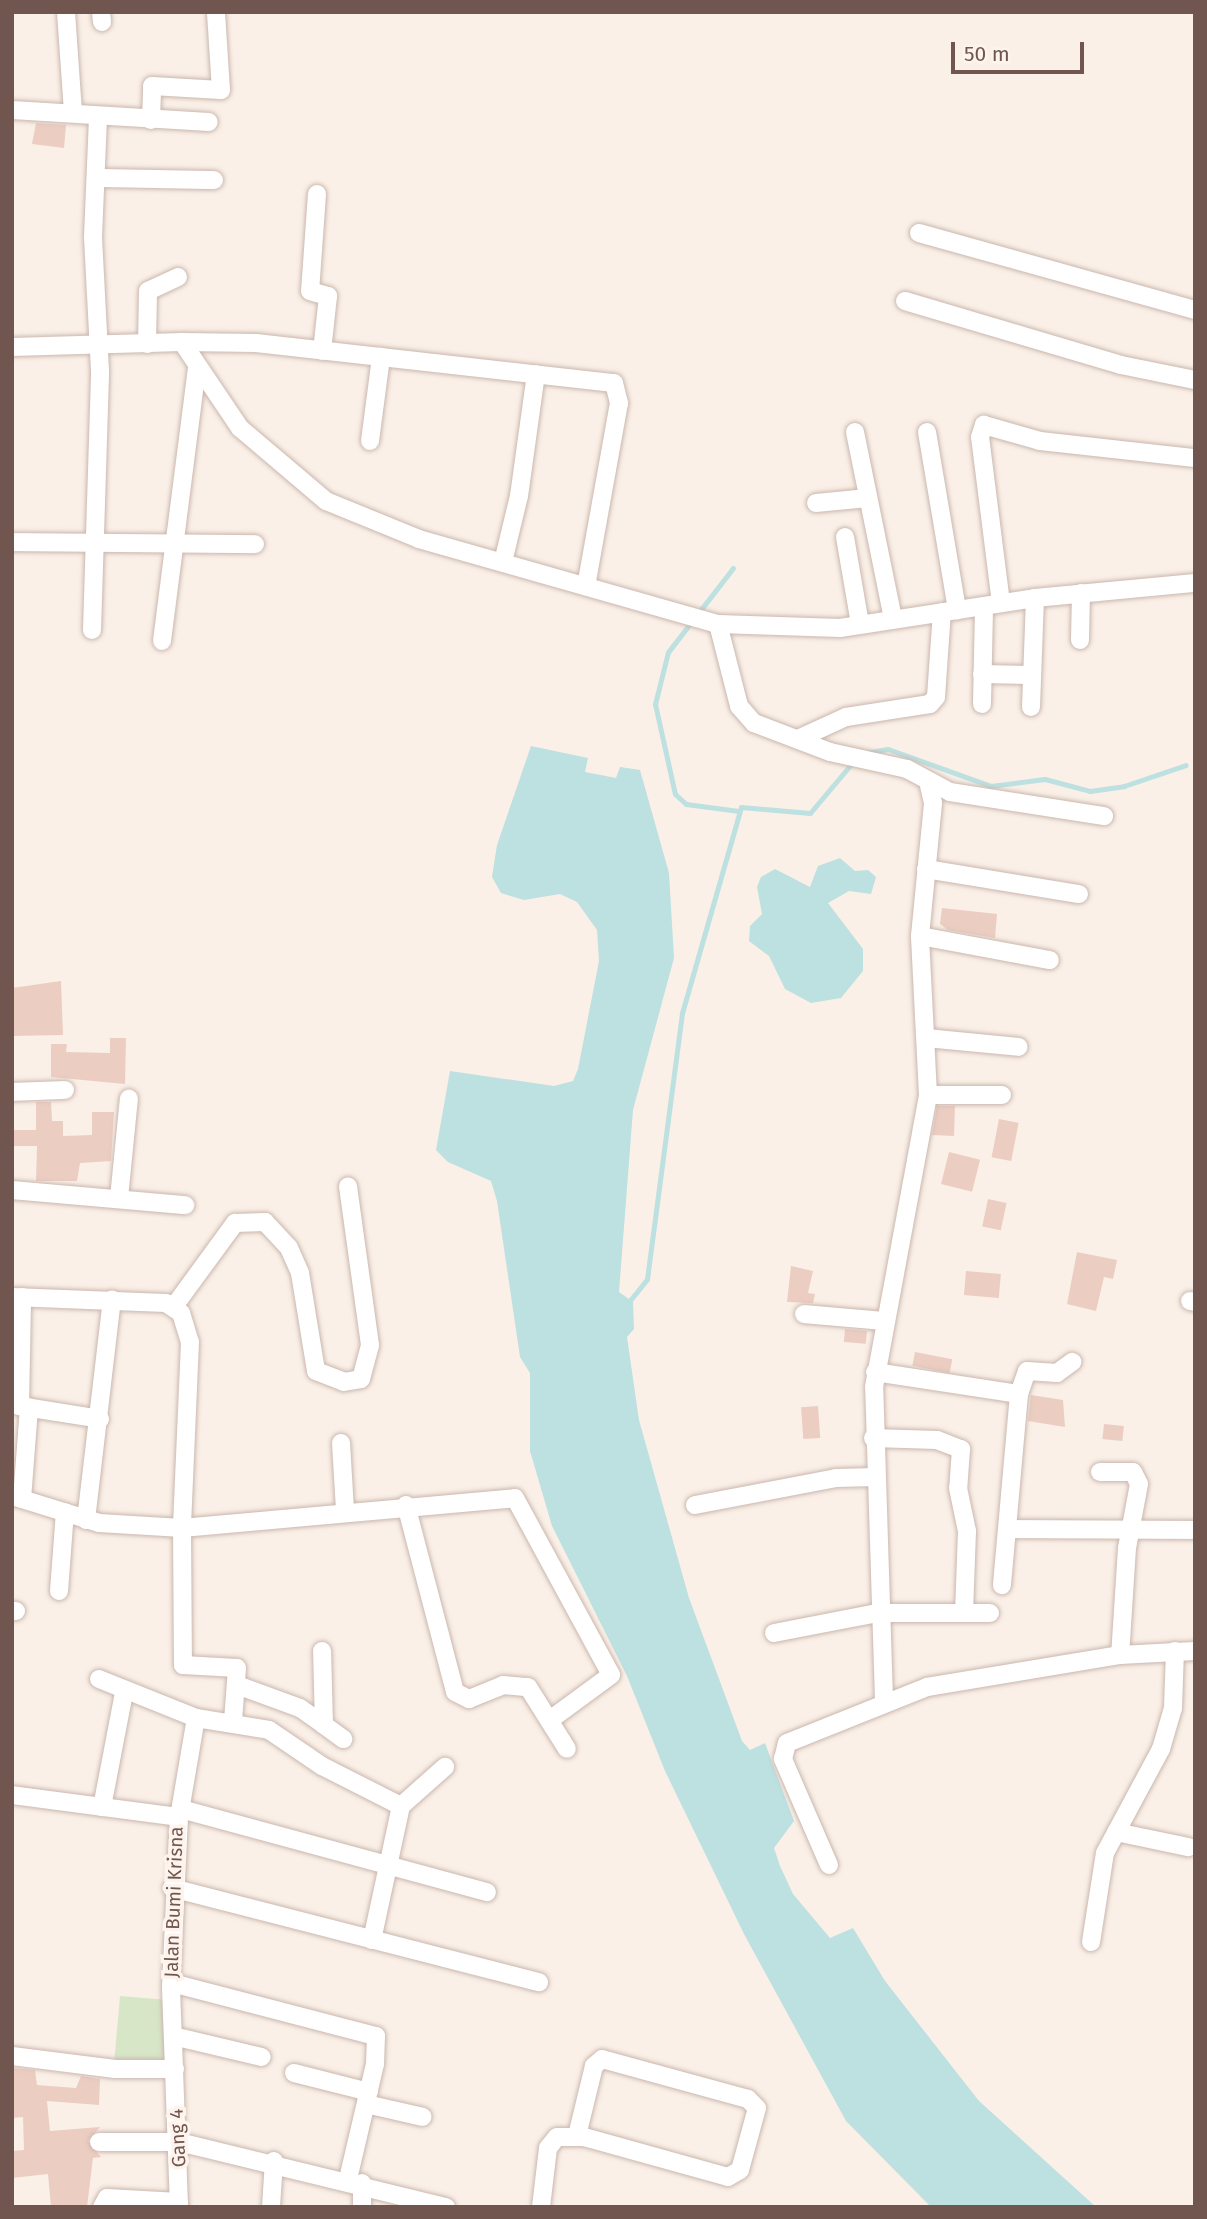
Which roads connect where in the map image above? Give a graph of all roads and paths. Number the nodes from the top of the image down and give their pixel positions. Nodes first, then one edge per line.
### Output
1 (66, 12) edge
2 (216, 12) edge
3 (12, 110) edge
4 (72, 110) junction
5 (99, 118) junction
6 (151, 120) junction
7 (209, 122) dead end
8 (96, 178) junction
9 (214, 180) dead end
10 (317, 194) dead end
11 (919, 233) dead end
12 (178, 277) dead end
13 (905, 301) dead end
14 (1195, 310) edge
15 (183, 342) junction
16 (148, 344) junction
17 (12, 346) edge
18 (99, 348) junction
19 (322, 351) junction
20 (381, 357) junction
21 (197, 369) junction
22 (536, 374) junction
23 (1195, 380) edge
24 (855, 432) dead end
25 (927, 432) dead end
26 (370, 441) dead end
27 (1195, 458) edge
28 (868, 499) junction
29 (816, 503) dead end
30 (845, 537) dead end
31 (96, 539) junction
32 (176, 541) junction
33 (12, 542) edge
34 (255, 544) dead end
35 (503, 562) junction
36 (1195, 583) edge
37 (586, 586) junction
38 (1081, 593) junction
39 (1035, 598) junction
40 (993, 605) junction
41 (949, 611) junction
42 (893, 619) junction
43 (718, 624) junction
44 (860, 624) junction
45 (92, 630) dead end
46 (1080, 640) dead end
47 (162, 641) dead end
48 (982, 674) junction
49 (1030, 675) junction
50 (982, 704) dead end
51 (1031, 707) dead end
52 (798, 739) junction
53 (928, 782) junction
54 (1104, 816) dead end
55 (926, 869) junction
56 (1079, 894) dead end
57 (920, 936) junction
58 (1050, 960) dead end
59 (926, 1038) junction
60 (1019, 1047) dead end
61 (65, 1090) dead end
62 (12, 1091) edge
63 (928, 1095) junction
64 (1002, 1095) dead end
65 (129, 1098) dead end
66 (348, 1187) dead end
67 (12, 1189) edge
68 (119, 1199) junction
69 (185, 1205) dead end
70 (17, 1297) edge
71 (112, 1300) junction
72 (175, 1306) junction
73 (804, 1314) dead end
74 (884, 1321) junction
75 (1072, 1362) dead end
76 (875, 1372) junction
77 (1019, 1394) junction
78 (20, 1406) edge
79 (100, 1419) junction
80 (873, 1438) junction
81 (341, 1443) dead end
82 (1100, 1472) dead end
83 (876, 1477) junction
84 (17, 1497) edge
85 (406, 1505) junction
86 (695, 1505) dead end
87 (345, 1511) junction
88 (65, 1512) junction
89 (86, 1520) junction
90 (182, 1528) junction
91 (1008, 1529) junction
92 (1132, 1529) junction
93 (1195, 1530) edge
94 (1002, 1585) dead end
95 (59, 1591) dead end
96 (964, 1611) junction
97 (878, 1613) junction
98 (990, 1613) dead end
99 (774, 1633) dead end
100 (322, 1651) dead end
101 (1175, 1651) junction
102 (1195, 1651) edge
103 (1120, 1655) junction
104 (99, 1679) dead end
105 (237, 1685) junction
106 (124, 1693) junction
107 (884, 1700) junction
108 (196, 1718) junction
109 (550, 1720) junction
110 (233, 1721) junction
111 (324, 1725) junction
112 (343, 1739) dead end
113 (567, 1749) dead end
114 (445, 1767) dead end
115 (12, 1795) edge
116 (401, 1806) junction
117 (102, 1807) junction
118 (180, 1813) junction
119 (1116, 1832) junction
120 (1188, 1847) dead end
121 (387, 1865) junction
122 (829, 1865) dead end
123 (172, 1888) junction
124 (487, 1892) dead end
125 (372, 1940) junction
126 (1091, 1942) dead end
127 (172, 1983) junction
128 (539, 1983) dead end
129 (173, 2036) junction
130 (12, 2056) edge
131 (262, 2057) dead end
132 (175, 2069) junction
133 (294, 2073) dead end
134 (368, 2098) junction
135 (423, 2117) dead end
136 (577, 2136) junction
137 (99, 2142) dead end
138 (178, 2142) junction
139 (274, 2161) junction
140 (355, 2181) junction
141 (179, 2204) edge
142 (441, 2206) edge
143 (102, 2207) edge
144 (271, 2207) edge
145 (362, 2207) edge
146 (541, 2207) edge

1 - 4 street
2 - 6 street
3 - 4 street
4 - 5 street
5 - 6 street
5 - 8 street
6 - 7 street
8 - 9 street
8 - 18 street
10 - 19 street
11 - 14 street
12 - 16 street
13 - 23 street
15 - 16 street
15 - 19 street
15 - 21 street
16 - 18 street
17 - 18 street
18 - 31 street
19 - 20 street
20 - 22 street
20 - 26 street
21 - 32 street
21 - 35 street
22 - 35 street
22 - 37 street
24 - 28 street
25 - 41 street
27 - 40 street
28 - 29 street
28 - 42 street
30 - 44 street
31 - 32 street
31 - 33 street
31 - 45 street
32 - 34 street
32 - 47 street
35 - 37 street
36 - 38 street
37 - 43 street
38 - 39 street
38 - 46 street
39 - 40 street
39 - 49 street
40 - 41 street
40 - 48 street
41 - 42 street
41 - 52 street
42 - 44 street
43 - 44 street
43 - 52 street
48 - 49 street
48 - 50 street
49 - 51 street
52 - 53 street
53 - 54 street
53 - 55 street
55 - 56 street
55 - 57 street
57 - 58 street
57 - 59 street
59 - 60 street
59 - 63 street
61 - 62 street
63 - 64 street
63 - 74 street
65 - 68 street
66 - 72 street
67 - 68 street
68 - 69 street
70 - 71 street
70 - 78 street
71 - 72 street
71 - 79 street
72 - 90 street
73 - 74 street
74 - 76 street
75 - 77 street
76 - 77 street
76 - 80 street
77 - 91 street
78 - 79 street
78 - 84 street
79 - 89 street
80 - 83 street
80 - 96 street
81 - 87 street
82 - 92 street
83 - 86 street
83 - 97 street
84 - 88 street
85 - 87 street
85 - 109 street
85 - 109 street
87 - 90 street
88 - 89 street
88 - 95 street
89 - 90 street
90 - 105 street
91 - 92 street
91 - 94 street
92 - 93 street
92 - 103 street
96 - 97 street
96 - 98 street
97 - 99 street
97 - 107 street
100 - 111 street
101 - 102 street
101 - 103 street
101 - 119 street
103 - 107 street
104 - 106 street
105 - 110 street
105 - 111 street
106 - 108 street
106 - 117 street
107 - 122 street
108 - 110 street
108 - 118 street
109 - 113 street
110 - 116 street
111 - 112 street
114 - 116 street
115 - 117 street, Jalan Bumi Krisna
116 - 121 street
117 - 118 street, Jalan Bumi Krisna
118 - 121 street
118 - 123 street, Jalan Bumi Krisna
119 - 120 street
119 - 126 street
121 - 124 street
121 - 125 street
123 - 125 street
123 - 127 street, Jalan Bumi Krisna
125 - 128 street
127 - 129 street, Jalan Bumi Krisna
127 - 134 street
129 - 131 street
129 - 132 street, Jalan Bumi Krisna
130 - 132 street
132 - 138 street, Gang 4
133 - 134 street
134 - 135 street
134 - 140 street
136 - 136 street
136 - 146 street
137 - 138 street
138 - 139 street
138 - 141 street, Gang 4
139 - 140 street
139 - 144 street
140 - 142 street
140 - 145 street
141 - 143 street

